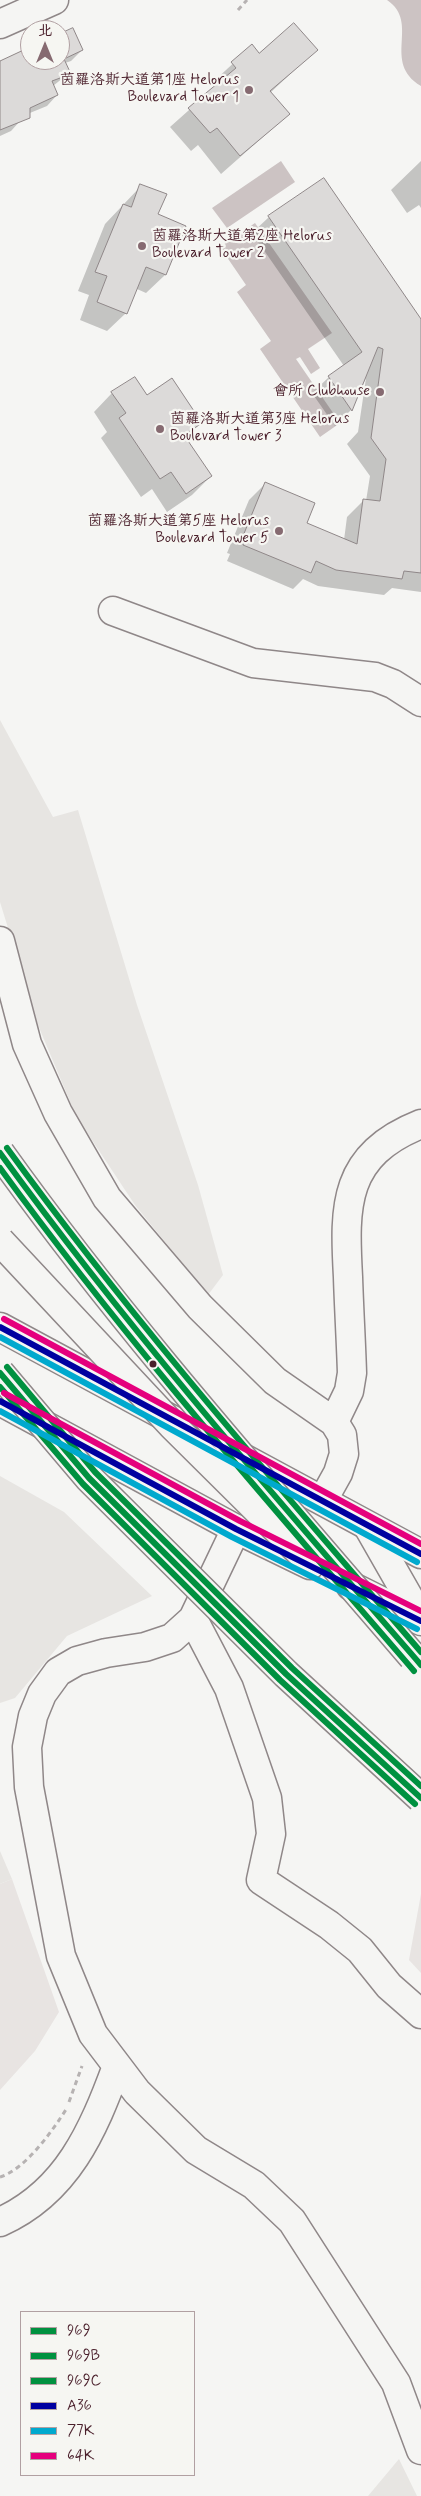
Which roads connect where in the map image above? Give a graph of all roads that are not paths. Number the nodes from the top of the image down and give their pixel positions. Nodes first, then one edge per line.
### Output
1 (54, 0) edge
2 (0, 24) edge
3 (113, 611) dead end
4 (421, 702) edge
5 (0, 941) edge
6 (421, 1124) edge
7 (0, 1153) edge
8 (0, 1241) edge
9 (0, 1327) edge
10 (0, 1373) edge
11 (0, 1402) edge
12 (334, 1422) junction
13 (323, 1500) junction
14 (236, 1528) junction
15 (369, 1528) junction
16 (421, 1554) edge
17 (194, 1619) junction
18 (421, 1620) edge
19 (421, 1798) edge
20 (421, 2014) edge
21 (117, 2066) junction
22 (0, 2222) edge
23 (421, 2450) edge

1 - 2 main road
3 - 4 main road
5 - 12 main road
6 - 12 main road
7 - 8 main road, bridge
9 - 13 main road
10 - 19 main road, bridge
11 - 14 main road
12 - 13 main road
13 - 15 main road
14 - 17 main road
14 - 18 main road
15 - 16 main road
15 - 18 main road
17 - 20 main road
17 - 21 main road
21 - 22 main road
21 - 23 main road

